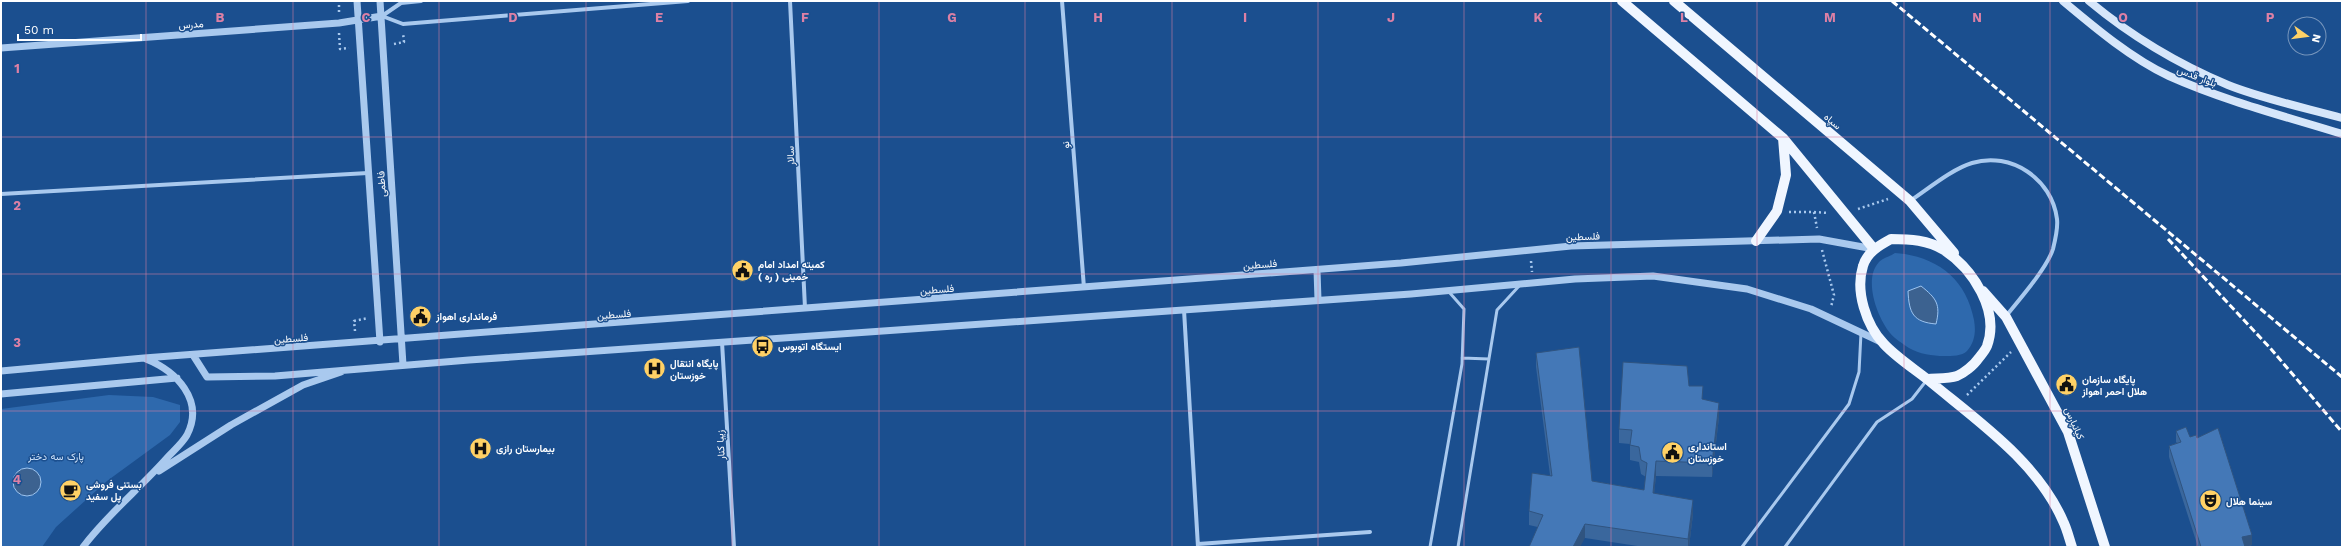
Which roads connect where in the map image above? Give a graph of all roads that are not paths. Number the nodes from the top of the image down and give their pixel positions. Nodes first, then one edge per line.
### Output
1 (357, 1) edge
2 (380, 1) edge
3 (420, 1) edge
4 (688, 1) edge
5 (790, 1) edge
6 (1062, 1) edge
7 (1622, 1) edge
8 (1674, 1) edge
9 (2063, 1) edge
10 (2089, 1) edge
11 (382, 16) junction
12 (359, 20) junction
13 (1, 48) edge
14 (2342, 118) edge
15 (2342, 134) edge
16 (1783, 138) junction
17 (368, 173) junction
18 (1, 194) edge
19 (1906, 198) junction
20 (1756, 242) junction
21 (1874, 249) junction
22 (1967, 268) junction
23 (1317, 270) junction
24 (1975, 280) junction
25 (1521, 284) junction
26 (1084, 288) junction
27 (1447, 291) junction
28 (1318, 300) junction
29 (805, 310) junction
30 (1184, 310) junction
31 (2006, 317) junction
32 (1861, 333) junction
33 (401, 340) junction
34 (380, 342) junction
35 (722, 342) junction
36 (1883, 343) junction
37 (193, 355) junction
38 (144, 358) junction
39 (1462, 358) junction
40 (1489, 359) junction
41 (403, 365) junction
42 (353, 368) junction
43 (1, 371) edge
44 (177, 378) junction
45 (1927, 379) junction
46 (1, 394) edge
47 (150, 476) junction
48 (1370, 532) dead end
49 (1198, 546) edge
50 (83, 547) edge
51 (734, 547) edge
52 (1430, 547) edge
53 (1458, 547) edge
54 (1742, 547) edge
55 (1785, 547) edge
56 (2072, 547) edge
57 (2105, 547) edge

1 - 12 street, فاطمی
2 - 11 street, فاطمی
3 - 11 street, مدرس
4 - 11 street
5 - 29 street, سالار
6 - 26 street, نو
7 - 16 main road
8 - 19 main road, سپاه
9 - 15 main road, بلوار قدس
10 - 14 main road, بلوار قدس
11 - 12 street, مدرس
11 - 33 street, فاطمی
12 - 13 street, مدرس
12 - 17 street, فاطمی
16 - 20 main road
16 - 21 main road
17 - 18 street
17 - 34 street, فاطمی
19 - 22 main road, سپاه
19 - 31 street
20 - 21 street, فلسطین
20 - 23 street, فلسطین
21 - 22 main road
21 - 36 main road
22 - 24 main road
23 - 26 street, فلسطین
23 - 28 street
24 - 31 main road, کیانپارس
24 - 45 main road
25 - 27 street
25 - 32 street
25 - 40 lane
26 - 29 street, فلسطین
27 - 28 street
27 - 39 lane
28 - 30 street
29 - 33 street, فلسطین
30 - 35 street
30 - 49 street
31 - 57 main road, کیانپارس
32 - 36 street
32 - 54 lane
33 - 34 street, فلسطین
33 - 41 street, فاطمی
34 - 37 street, فلسطین
35 - 41 street
35 - 51 street, زیبا کنار
36 - 45 main road
37 - 38 street, فلسطین
37 - 42 street
38 - 43 street, فلسطین
38 - 44 street
39 - 40 lane
39 - 52 lane
40 - 53 lane
41 - 42 street
42 - 47 street
44 - 46 street
44 - 47 street
45 - 55 lane
45 - 56 main road
47 - 50 street
48 - 49 street

